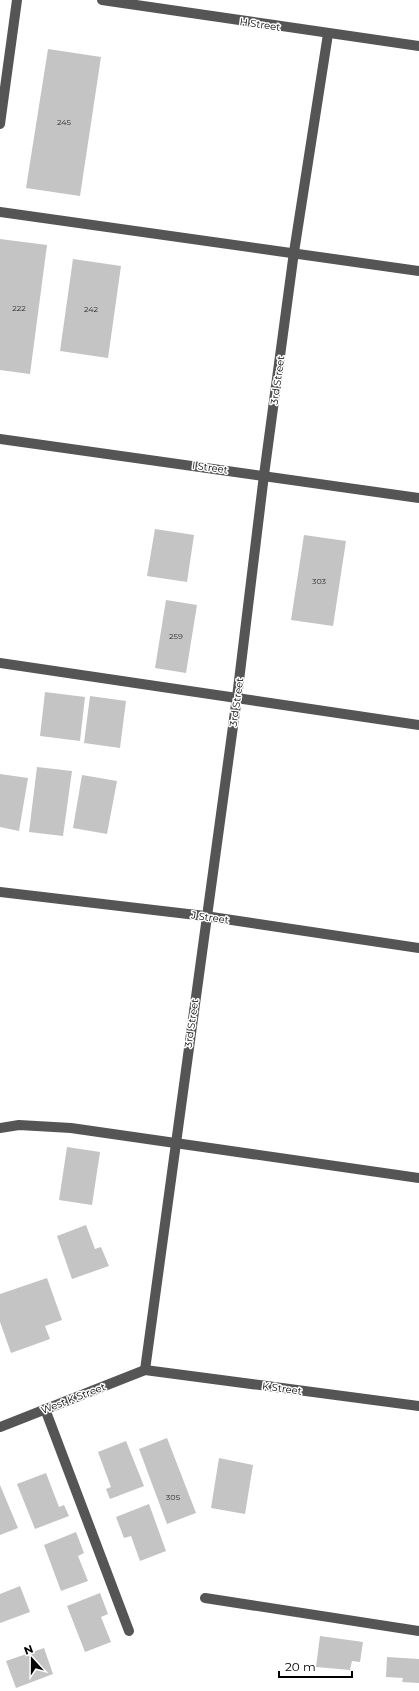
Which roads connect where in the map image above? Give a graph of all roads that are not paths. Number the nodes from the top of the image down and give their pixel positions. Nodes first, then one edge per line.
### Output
1 (17, 0) edge
2 (102, 0) edge
3 (328, 34) junction
4 (419, 46) edge
5 (0, 124) edge
6 (0, 212) edge
7 (294, 252) junction
8 (419, 271) edge
9 (0, 439) edge
10 (264, 474) junction
11 (419, 498) edge
12 (0, 663) edge
13 (237, 697) junction
14 (419, 725) edge
15 (0, 892) edge
16 (206, 916) junction
17 (419, 948) edge
18 (0, 1128) edge
19 (175, 1142) junction
20 (419, 1178) edge
21 (145, 1370) junction
22 (419, 1406) edge
23 (45, 1409) junction
24 (0, 1427) edge
25 (205, 1598) dead end
26 (129, 1631) dead end
27 (419, 1631) edge

1 - 5 street
2 - 3 street, H Street
3 - 4 street, H Street
3 - 7 street, 3rd Street
6 - 7 street
7 - 8 street
7 - 10 street, 3rd Street
9 - 10 street, I Street
10 - 11 street, I Street
10 - 13 street, 3rd Street
12 - 13 street
13 - 14 street
13 - 16 street, 3rd Street
15 - 16 street, J Street
16 - 17 street, J Street
16 - 19 street, 3rd Street
18 - 19 street
19 - 20 street
19 - 21 street, 3rd Street
21 - 22 street, K Street
21 - 23 street, West K Street
23 - 24 street, West K Street
23 - 26 street
25 - 27 street

